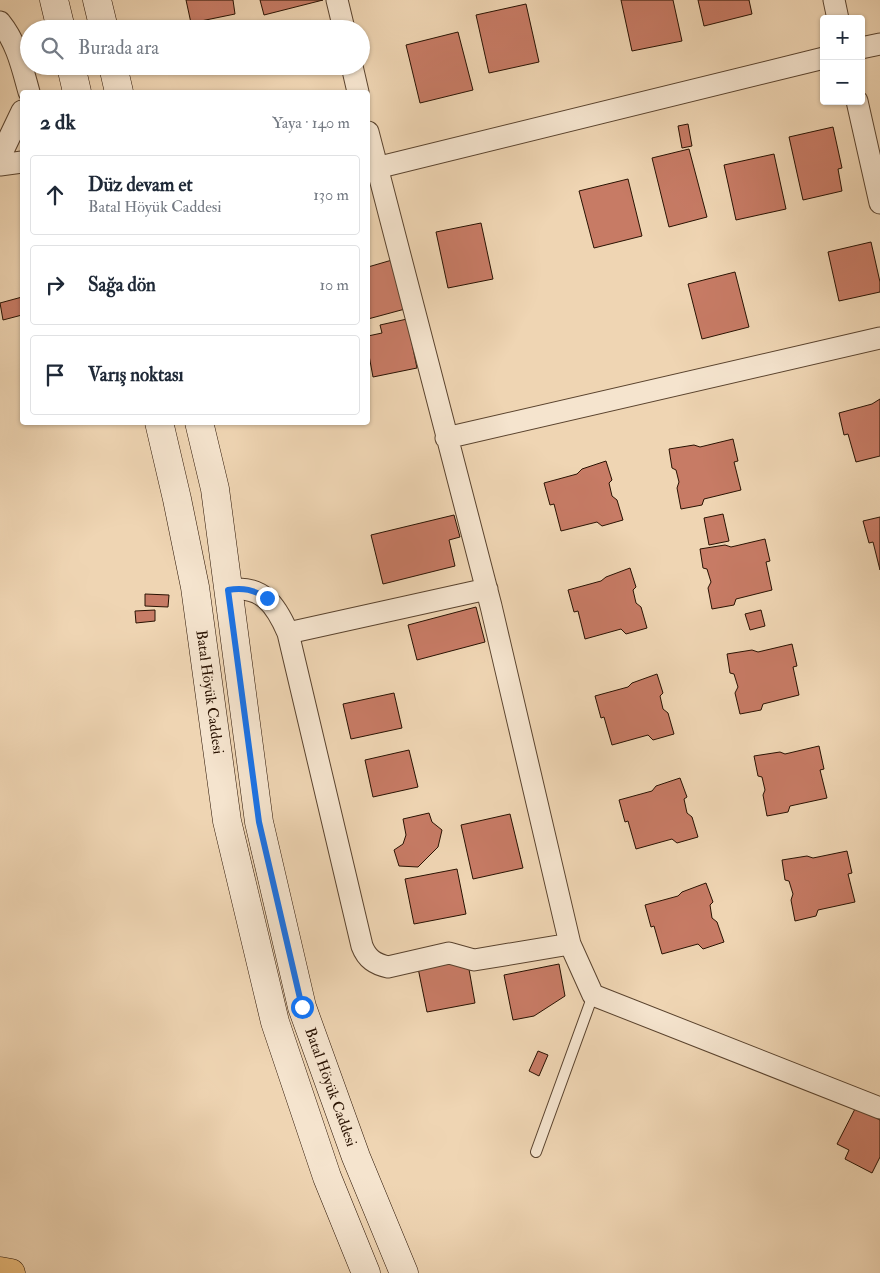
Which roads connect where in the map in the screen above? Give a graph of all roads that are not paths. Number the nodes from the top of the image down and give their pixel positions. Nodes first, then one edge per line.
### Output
1 (54, 0) edge
2 (97, 0) edge
3 (337, 0) edge
4 (834, 0) edge
5 (837, 15) edge
6 (59, 20) edge
7 (102, 20) edge
8 (342, 20) edge
9 (0, 22) edge
10 (880, 44) edge
11 (865, 47) edge
12 (20, 59) edge
13 (820, 59) edge
14 (24, 75) edge
15 (73, 75) edge
16 (115, 75) edge
17 (354, 75) edge
18 (28, 90) edge
19 (77, 90) edge
20 (119, 90) edge
21 (358, 90) edge
22 (858, 105) edge
23 (20, 115) edge
24 (370, 150) edge
25 (0, 157) edge
26 (20, 162) edge
27 (0, 165) edge
28 (372, 169) edge
29 (880, 203) edge
30 (880, 338) edge
31 (159, 425) edge
32 (200, 425) edge
33 (446, 438) junction
34 (486, 589) junction
35 (228, 590) junction
36 (288, 633) junction
37 (570, 944) junction
38 (593, 995) junction
39 (880, 1108) edge
40 (536, 1152) dead end
41 (0, 1271) edge
42 (11, 1273) edge
43 (366, 1273) edge
44 (404, 1273) edge

1 - 6 main road
2 - 7 main road
3 - 8 street
4 - 5 street
9 - 12 street
10 - 11 street
13 - 28 street
14 - 18 street
15 - 19 main road
16 - 20 main road
17 - 21 street
22 - 29 street
23 - 25 street
24 - 28 street
26 - 27 street
28 - 33 street
30 - 33 street
31 - 43 main road, Batal Höyük Caddesi
32 - 35 main road, Batal Höyük Caddesi
33 - 34 street
34 - 36 street
34 - 37 street
35 - 36 street
35 - 44 main road, Batal Höyük Caddesi
36 - 37 street
37 - 38 street
38 - 39 street
38 - 40 lane
41 - 42 highway

